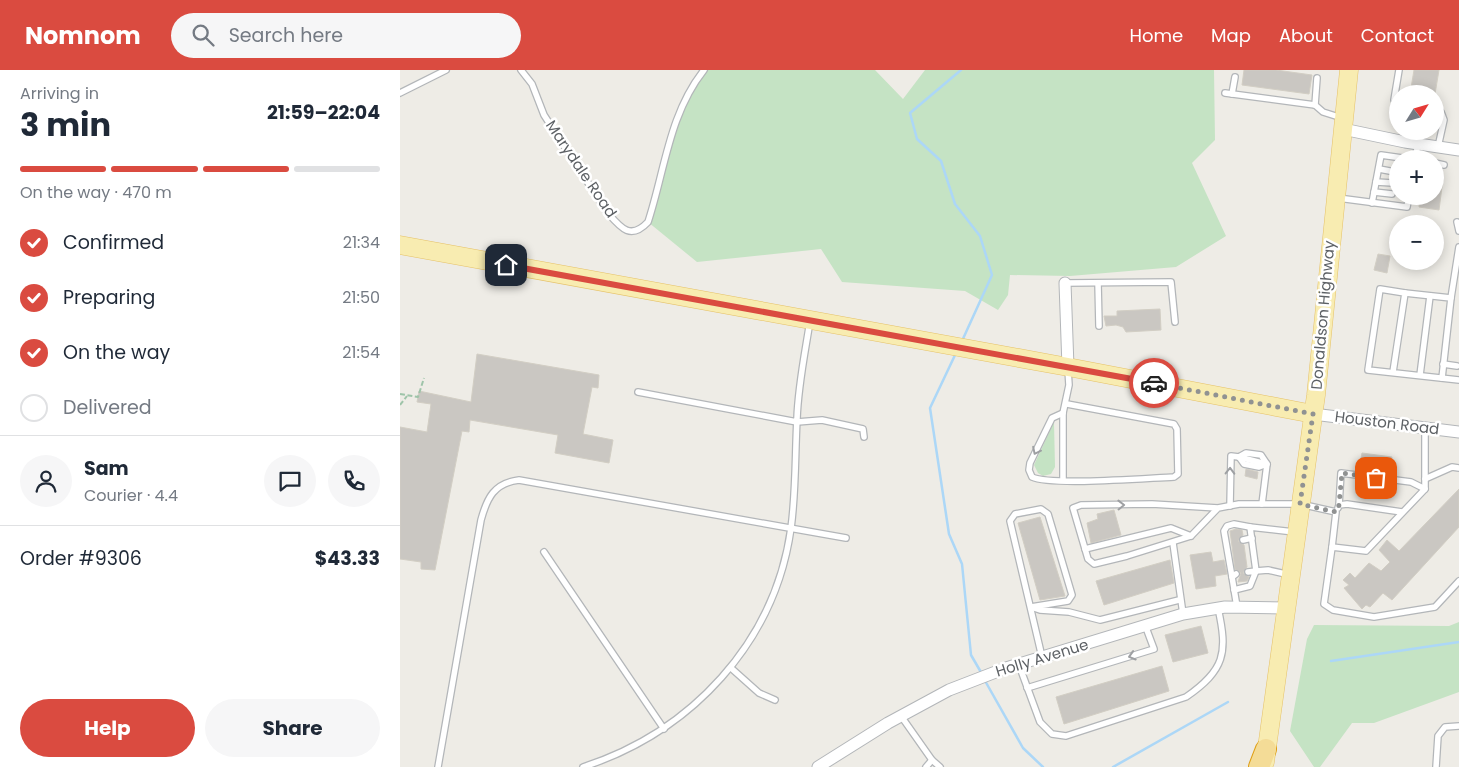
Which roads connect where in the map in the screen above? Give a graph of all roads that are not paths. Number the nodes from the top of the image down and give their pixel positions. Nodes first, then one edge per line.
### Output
1 (446, 70) edge
2 (521, 70) edge
3 (704, 70) edge
4 (1349, 70) edge
5 (1399, 70) edge
6 (1234, 77) dead end
7 (1318, 78) dead end
8 (1396, 85) edge
9 (400, 93) edge
10 (1225, 93) dead end
11 (1232, 94) junction
12 (1315, 105) junction
13 (1343, 124) junction
14 (1440, 140) edge
15 (1418, 144) junction
16 (1438, 147) junction
17 (1417, 150) edge
18 (1459, 150) edge
19 (1389, 156) edge
20 (1378, 169) junction
21 (1389, 171) edge
22 (1376, 182) junction
23 (1389, 183) edge
24 (1374, 192) junction
25 (1389, 194) edge
26 (1334, 198) junction
27 (1372, 203) junction
28 (1389, 205) edge
29 (1390, 205) edge
30 (1407, 205) edge
31 (1458, 222) dead end
32 (1459, 231) edge
33 (400, 246) edge
34 (1459, 246) edge
35 (1458, 269) edge
36 (1065, 283) joint
37 (1098, 283) junction
38 (1405, 292) junction
39 (1459, 293) edge
40 (1451, 295) junction
41 (1430, 296) junction
42 (810, 320) junction
43 (1174, 322) dead end
44 (1099, 326) dead end
45 (1443, 364) junction
46 (1457, 366) dead end
47 (1068, 367) junction
48 (1394, 372) junction
49 (1420, 375) junction
50 (1442, 378) junction
51 (1459, 380) edge
52 (638, 392) dead end
53 (1067, 404) junction
54 (1063, 413) junction
55 (1313, 414) junction
56 (797, 422) junction
57 (1425, 428) junction
58 (1459, 432) edge
59 (864, 437) dead end
60 (1240, 457) junction
61 (1267, 464) junction
62 (1459, 468) edge
63 (1425, 479) junction
64 (1063, 480) junction
65 (1424, 489) junction
66 (1262, 504) junction
67 (1300, 504) junction
68 (1339, 505) junction
69 (1230, 506) junction
70 (1218, 508) junction
71 (1336, 512) junction
72 (1402, 512) junction
73 (1250, 527) junction
74 (791, 530) junction
75 (1296, 532) junction
76 (1191, 536) junction
77 (846, 538) dead end
78 (1252, 538) junction
79 (1243, 540) dead end
80 (1173, 543) junction
81 (1332, 547) junction
82 (1085, 549) junction
83 (1253, 549) junction
84 (1245, 551) dead end
85 (544, 552) dead end
86 (1254, 559) junction
87 (1246, 560) dead end
88 (1256, 571) junction
89 (1248, 572) dead end
90 (1291, 575) junction
91 (1459, 581) edge
92 (1234, 590) junction
93 (1179, 600) junction
94 (1031, 607) junction
95 (1236, 607) junction
96 (1218, 608) junction
97 (1286, 608) junction
98 (1182, 614) junction
99 (1145, 625) junction
100 (1042, 658) junction
101 (1019, 665) junction
102 (731, 668) junction
103 (1027, 688) junction
104 (775, 700) dead end
105 (901, 716) junction
106 (1459, 726) edge
107 (664, 729) junction
108 (932, 760) junction
109 (1263, 761) edge
110 (438, 767) edge
111 (583, 767) edge
112 (818, 767) edge
113 (926, 767) edge
114 (940, 767) edge
115 (1436, 767) edge

1 - 9 lane
2 - 3 lane, Marydale Road
4 - 13 main road, Donaldson Highway
5 - 8 lane
6 - 11 lane
7 - 12 lane
10 - 11 lane
11 - 12 lane
12 - 13 lane
13 - 15 street
13 - 26 main road, Donaldson Highway
14 - 16 lane
15 - 16 street
15 - 17 lane
16 - 18 street
19 - 20 lane
20 - 21 lane
20 - 22 lane
22 - 23 lane
22 - 24 lane
24 - 25 lane
24 - 27 lane
26 - 27 lane
26 - 55 main road, Donaldson Highway
27 - 28 lane
29 - 30 lane
31 - 32 lane
33 - 42 main road, Houston Road
34 - 35 lane
35 - 40 lane
36 - 37 lane
36 - 47 street
37 - 43 lane
37 - 44 lane
38 - 41 lane
38 - 48 lane
38 - 48 lane
39 - 40 lane
40 - 41 lane
40 - 45 lane
41 - 49 lane
42 - 47 main road, Houston Road
42 - 56 lane
45 - 46 lane
45 - 50 lane
47 - 53 lane
47 - 55 main road, Houston Road
48 - 49 lane
49 - 50 lane
50 - 51 lane
52 - 56 lane
53 - 54 lane
53 - 64 lane
54 - 64 lane
54 -> 64 lane
55 - 57 street, Houston Road
55 - 67 main road, Donaldson Highway
56 - 59 lane
56 - 74 lane
57 - 58 street, Houston Road
57 - 63 lane
60 - 61 lane
60 - 61 lane
69 -> 60 lane
61 - 66 lane
62 - 63 lane
63 - 65 lane
65 - 68 lane
65 - 72 lane
66 - 67 lane
66 - 69 lane
67 - 71 lane
67 - 75 main road, Donaldson Highway
68 - 71 lane
68 - 72 lane
69 - 70 lane
70 - 76 lane
82 -> 70 lane
71 - 81 lane
72 - 81 lane
73 - 75 lane
73 - 78 lane
73 - 92 lane
74 - 77 lane
74 - 102 lane
74 - 110 lane
75 - 90 main road, Donaldson Highway
76 - 80 lane
76 - 82 lane
78 - 79 lane
78 - 83 lane
80 - 82 lane
80 - 93 lane
81 - 91 lane
83 - 84 lane
83 - 86 lane
85 - 107 lane
86 - 87 lane
86 - 88 lane
88 - 89 lane
88 - 90 lane
88 - 92 lane
90 - 97 main road, Donaldson Highway
92 - 95 lane
93 - 94 lane
93 - 98 lane
94 - 94 lane
94 - 100 lane
95 - 96 street, Holly Avenue
95 - 97 street, Holly Avenue
96 - 98 street, Holly Avenue
96 - 103 lane
97 - 109 main road, Donaldson Highway
98 - 99 street, Holly Avenue
99 - 100 street, Holly Avenue
99 -> 103 lane
100 - 101 street, Holly Avenue
101 - 103 lane
101 - 105 street, Holly Avenue
102 - 104 lane
102 - 107 lane
105 - 108 lane
105 - 112 street, Holly Avenue
106 - 115 lane
107 - 111 lane
108 - 113 lane
108 - 114 lane

